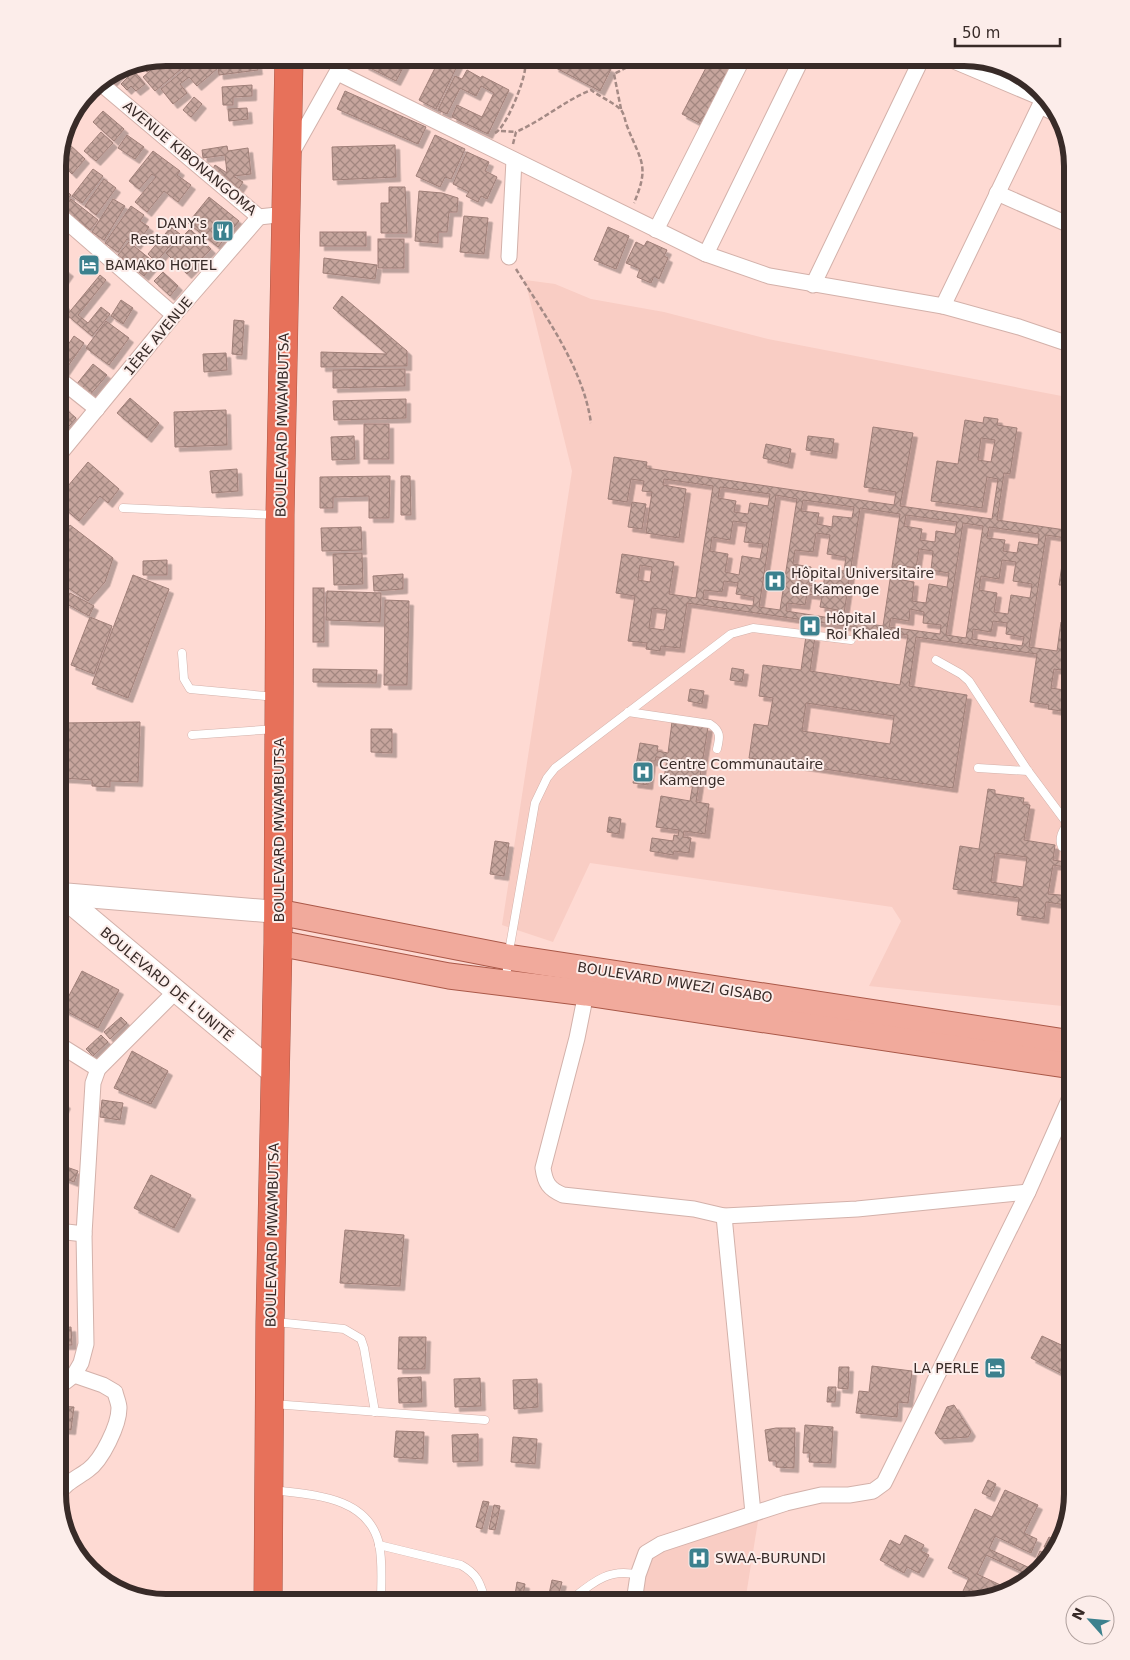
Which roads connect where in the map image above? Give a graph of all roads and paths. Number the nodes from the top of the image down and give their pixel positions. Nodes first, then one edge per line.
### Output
1 (289, 66) edge
2 (341, 66) edge
3 (525, 66) edge
4 (630, 66) edge
5 (739, 66) edge
6 (798, 66) edge
7 (918, 66) edge
8 (965, 66) edge
9 (338, 73) junction
10 (106, 87) edge
11 (1038, 99) edge
12 (1042, 103) edge
13 (621, 109) junction
14 (500, 131) junction
15 (516, 132) junction
16 (482, 144) junction
17 (512, 159) junction
18 (287, 162) junction
19 (998, 192) junction
20 (272, 215) junction
21 (629, 216) junction
22 (66, 221) edge
23 (1064, 222) edge
24 (656, 230) junction
25 (706, 254) junction
26 (508, 257) joint
27 (813, 284) junction
28 (943, 306) junction
29 (174, 315) junction
30 (1064, 342) edge
31 (66, 385) edge
32 (97, 410) junction
33 (591, 423) dead end
34 (66, 447) edge
35 (123, 508) dead end
36 (280, 515) junction
37 (851, 640) dead end
38 (182, 653) dead end
39 (936, 660) dead end
40 (280, 697) junction
41 (628, 712) junction
42 (280, 729) junction
43 (192, 735) dead end
44 (717, 749) dead end
45 (978, 768) dead end
46 (1028, 771) junction
47 (1064, 818) edge
48 (1064, 829) edge
49 (1064, 848) edge
50 (66, 894) edge
51 (66, 899) edge
52 (278, 912) junction
53 (278, 943) junction
54 (508, 957) junction
55 (506, 984) junction
56 (175, 992) junction
57 (586, 993) junction
58 (855, 1010) junction
59 (852, 1035) junction
60 (1064, 1042) edge
61 (66, 1049) edge
62 (1064, 1065) edge
63 (98, 1069) junction
64 (274, 1073) junction
65 (1064, 1111) edge
66 (1028, 1192) junction
67 (724, 1216) junction
68 (66, 1232) edge
69 (84, 1234) junction
70 (270, 1322) junction
71 (74, 1375) junction
72 (66, 1381) edge
73 (269, 1404) junction
74 (375, 1412) junction
75 (485, 1420) dead end
76 (66, 1486) edge
77 (268, 1489) junction
78 (753, 1513) junction
79 (379, 1545) junction
80 (638, 1575) junction
81 (268, 1594) edge
82 (381, 1594) edge
83 (483, 1594) edge
84 (578, 1594) edge
85 (635, 1594) edge

1 - 18 highway, BOULEVARD MWAMBUTSA
2 - 9 street
3 - 14 path
4 - 13 path
5 - 24 street
6 - 25 street
7 - 27 street
8 - 11 street
9 - 16 street
9 - 18 street
10 - 20 street, AVENUE KIBONANGOMA
12 - 19 street
13 - 15 path
13 - 21 path
14 - 15 path
14 - 16 path
15 - 17 path
16 - 17 street
17 - 21 street
17 - 26 street
18 - 20 highway, BOULEVARD MWAMBUTSA
19 - 23 street
19 - 28 street
20 - 29 street, 1ÈRE AVENUE
20 - 36 highway, BOULEVARD MWAMBUTSA
21 - 24 street
22 - 29 street
24 - 25 street
25 - 27 street
26 - 33 path
27 - 28 street
28 - 30 street
29 - 32 street, 1ÈRE AVENUE
31 - 32 street
32 - 34 street, 1ÈRE AVENUE
35 - 36 lane
36 - 40 highway, BOULEVARD MWAMBUTSA
37 - 41 lane
38 - 40 lane
39 - 46 lane
40 - 42 highway, BOULEVARD MWAMBUTSA
41 - 44 lane
41 - 54 lane
42 - 43 lane
42 - 52 highway, BOULEVARD MWAMBUTSA
45 - 46 lane
46 - 47 lane
48 - 49 lane
50 - 52 street, BOULEVARD DE L'UNITÉ
51 - 56 street, BOULEVARD DE L'UNITÉ
52 - 53 highway, BOULEVARD MWAMBUTSA
52 - 54 main road, BOULEVARD MWEZI GISABO
53 - 55 main road, BOULEVARD MWEZI GISABO
53 - 64 highway, BOULEVARD MWAMBUTSA
54 - 55 lane
54 - 58 main road, BOULEVARD MWEZI GISABO
55 - 57 main road, BOULEVARD MWEZI GISABO
56 - 63 street
56 - 64 street, BOULEVARD DE L'UNITÉ
57 - 59 main road, BOULEVARD MWEZI GISABO
57 - 67 street
58 - 59 main road
58 - 60 main road, BOULEVARD MWEZI GISABO
59 - 62 main road, BOULEVARD MWEZI GISABO
61 - 63 street
63 - 69 street
64 - 70 highway, BOULEVARD MWAMBUTSA
65 - 66 street
66 - 67 street
66 - 78 street
67 - 78 street
68 - 69 street
69 - 71 street
70 - 73 highway, BOULEVARD MWAMBUTSA
70 - 74 lane
71 - 72 street
71 - 76 street
73 - 74 lane
73 - 77 highway, BOULEVARD MWAMBUTSA
74 - 75 lane
77 - 79 lane
77 - 81 highway, BOULEVARD MWAMBUTSA
78 - 80 street
79 - 82 lane
79 - 83 lane
80 - 84 lane
80 - 85 street

